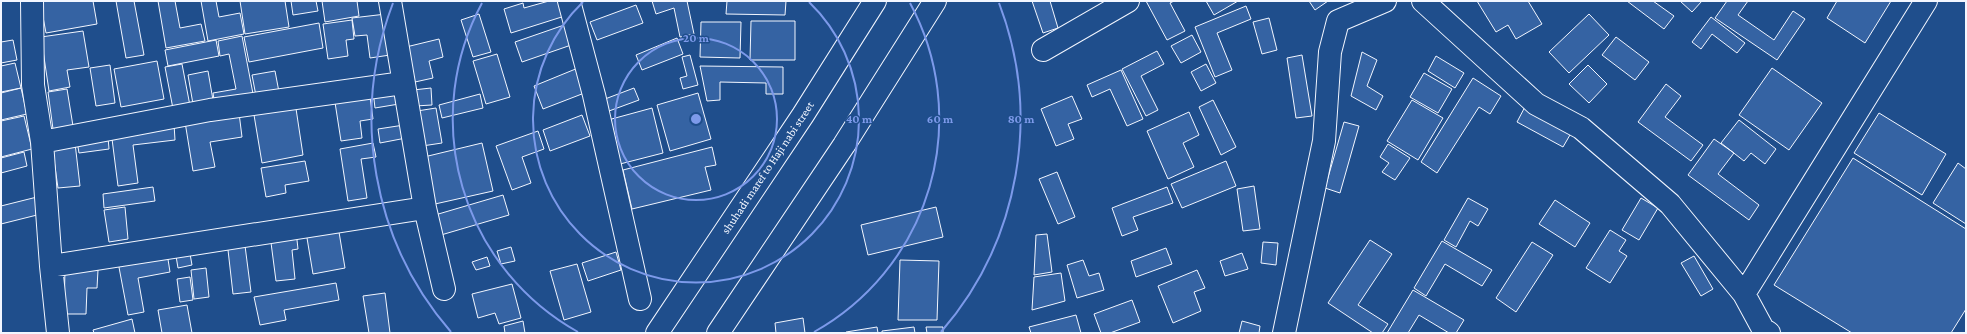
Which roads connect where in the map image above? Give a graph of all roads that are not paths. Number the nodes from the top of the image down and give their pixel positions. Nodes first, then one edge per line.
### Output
1 (32, 1) edge
2 (390, 1) edge
3 (569, 1) edge
4 (875, 1) edge
5 (935, 1) edge
6 (1128, 1) edge
7 (1385, 1) edge
8 (1423, 1) edge
9 (1926, 1) edge
10 (1043, 50) dead end
11 (403, 83) junction
12 (42, 142) junction
13 (425, 208) junction
14 (51, 266) junction
15 (444, 290) dead end
16 (1744, 294) junction
17 (640, 299) dead end
18 (1764, 332) edge
19 (58, 333) edge
20 (657, 333) edge
21 (718, 333) edge
22 (1284, 333) edge

1 - 12 street
2 - 11 street
3 - 17 street
4 - 20 street, shuhadi maref to Haji nabi street
5 - 21 street
6 - 10 street
7 - 22 street
8 - 16 street
9 - 16 street
11 - 12 street
11 - 13 street
12 - 14 street
13 - 14 street
13 - 15 street
14 - 19 street
16 - 18 street

